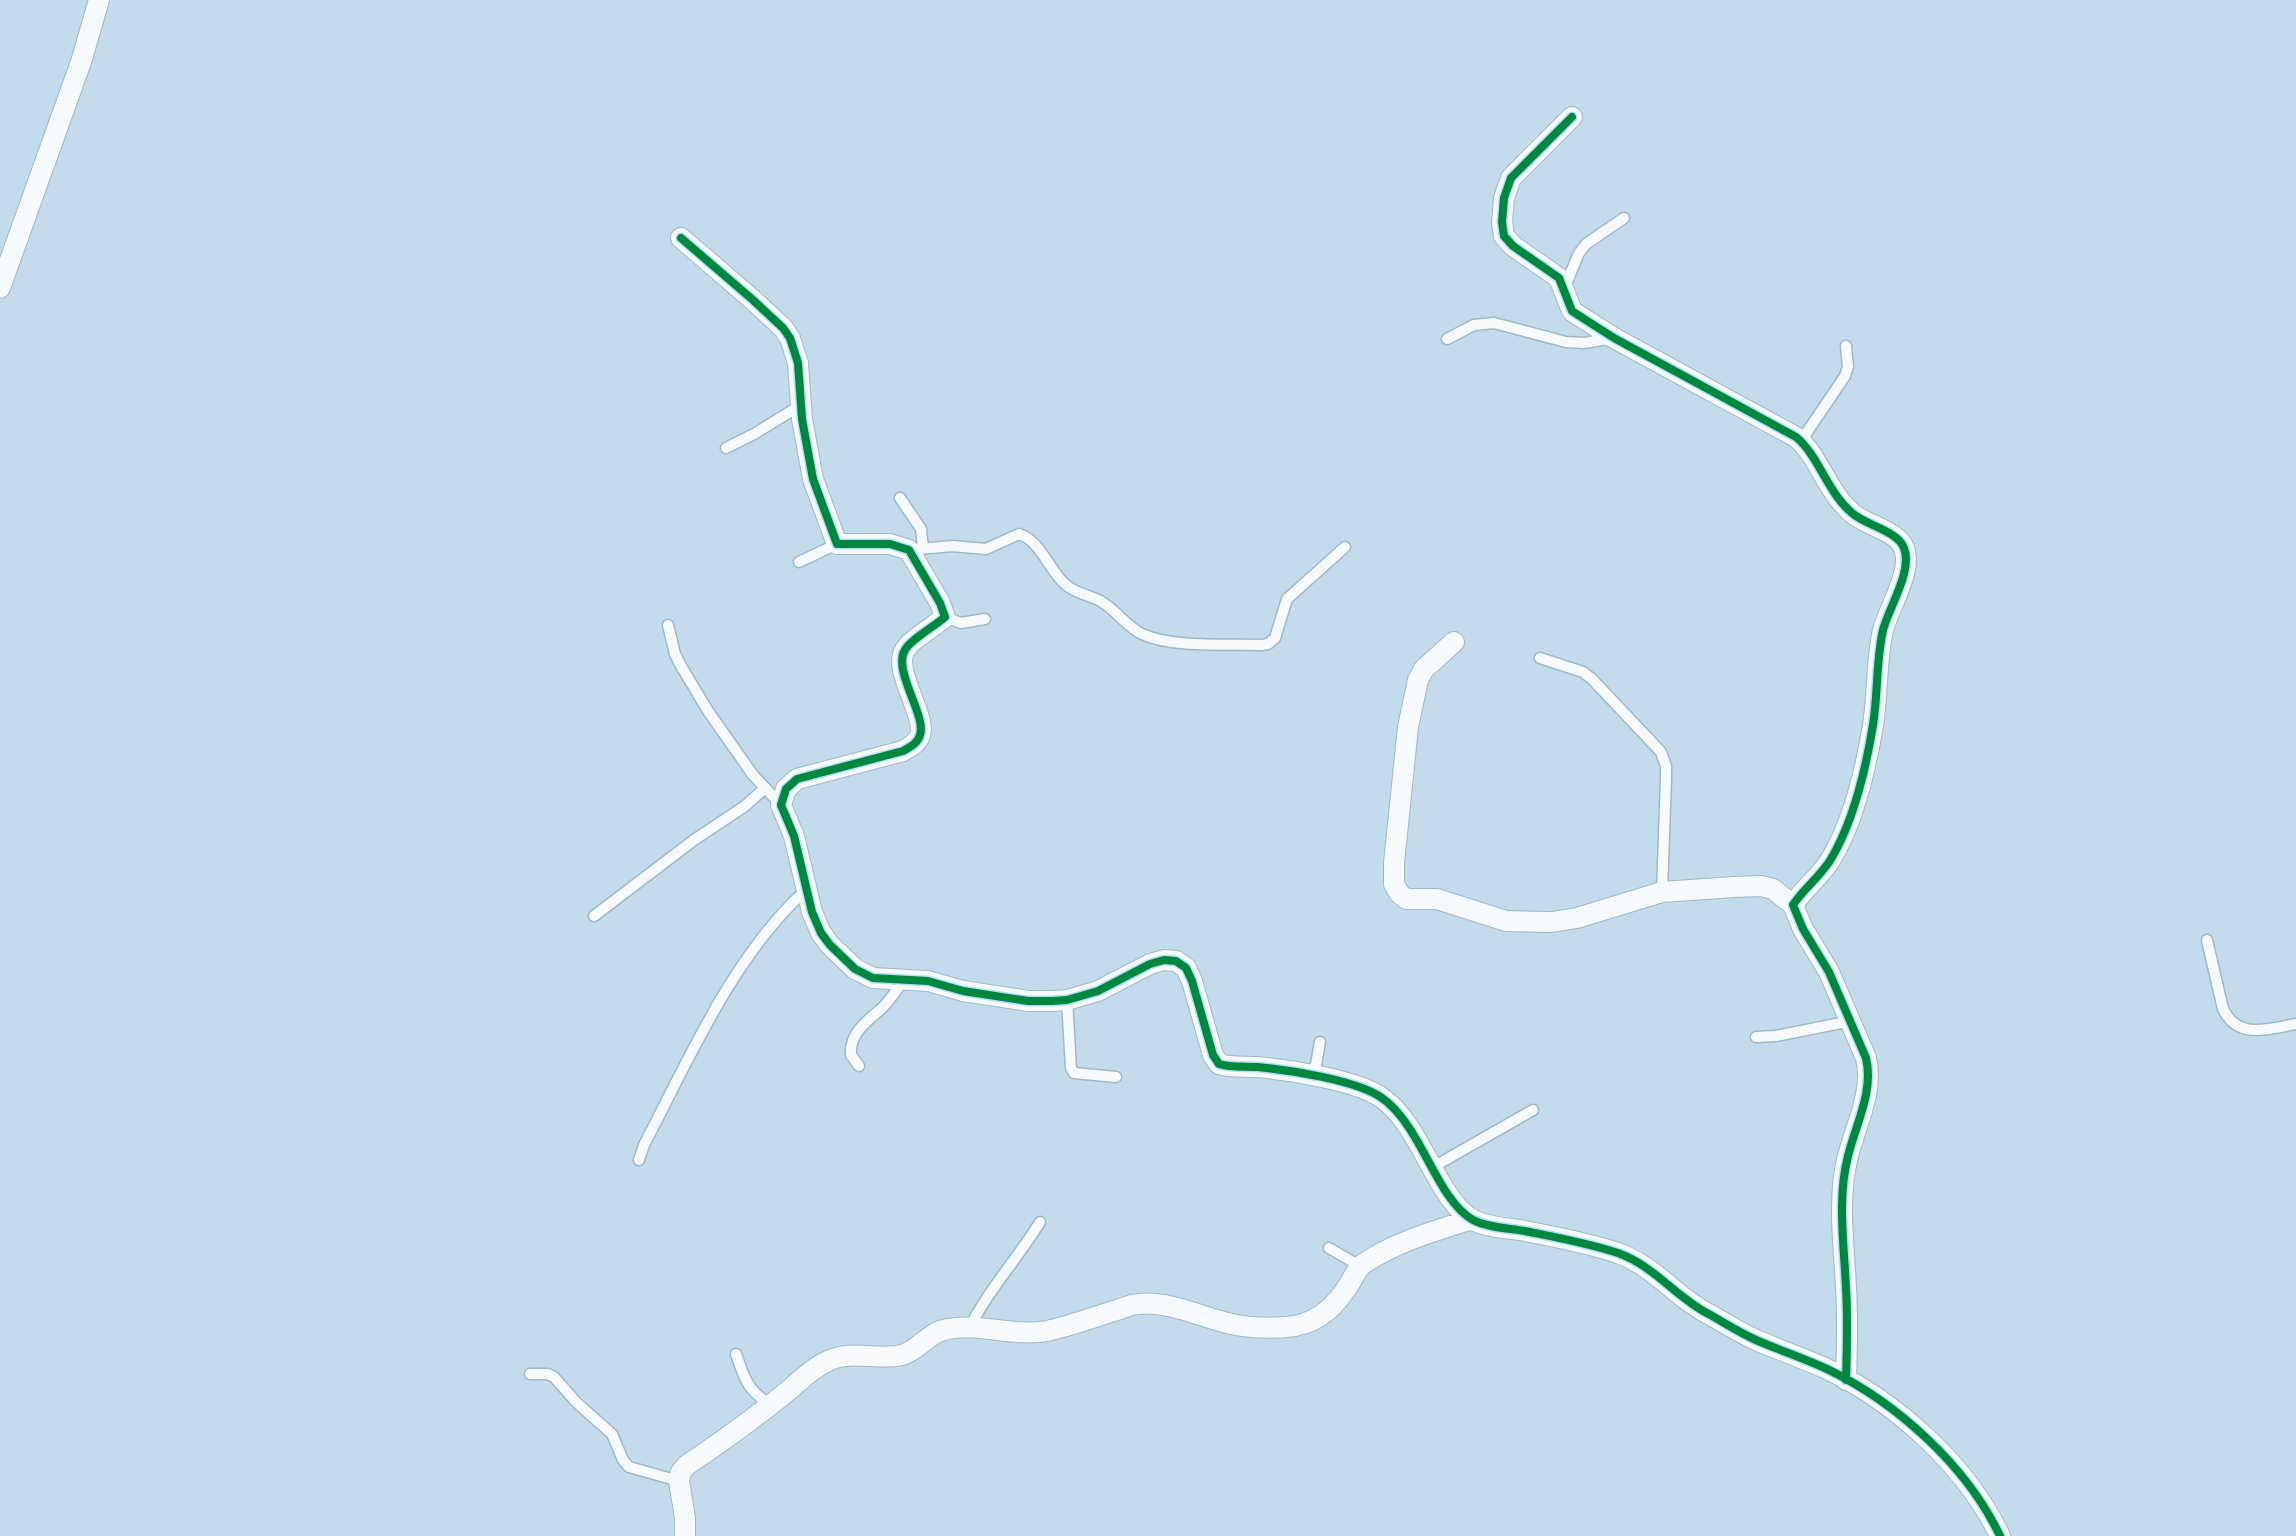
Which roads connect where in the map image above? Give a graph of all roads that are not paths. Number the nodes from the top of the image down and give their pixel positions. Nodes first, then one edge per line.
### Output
1 (99, 0) edge
2 (1572, 117) dead end
3 (1624, 218) dead end
4 (681, 238) dead end
5 (0, 288) edge
6 (1564, 289) junction
7 (1614, 338) junction
8 (1447, 339) dead end
9 (1846, 346) dead end
10 (801, 405) junction
11 (1801, 441) junction
12 (726, 448) dead end
13 (900, 498) dead end
14 (837, 544) junction
15 (1345, 547) dead end
16 (916, 549) junction
17 (798, 562) dead end
18 (945, 617) junction
19 (985, 619) dead end
20 (669, 626) dead end
21 (1454, 642) dead end
22 (1540, 658) dead end
23 (765, 788) junction
24 (781, 805) junction
25 (806, 890) junction
26 (1662, 892) junction
27 (1793, 905) junction
28 (594, 916) dead end
29 (2207, 940) dead end
30 (904, 979) junction
31 (1067, 1000) junction
32 (1851, 1021) junction
33 (2296, 1024) edge
34 (1756, 1037) dead end
35 (1320, 1042) dead end
36 (859, 1066) dead end
37 (1314, 1076) junction
38 (1116, 1077) dead end
39 (1533, 1110) dead end
40 (639, 1160) dead end
41 (1433, 1167) junction
42 (1472, 1219) junction
43 (1040, 1222) dead end
44 (1329, 1248) dead end
45 (1360, 1266) junction
46 (970, 1327) junction
47 (736, 1353) dead end
48 (530, 1374) dead end
49 (1846, 1380) junction
50 (770, 1406) junction
51 (679, 1481) junction
52 (685, 1536) edge
53 (2000, 1536) edge

1 - 5 street
2 - 6 street
3 - 6 lane
4 - 10 street
6 - 7 street
7 - 8 lane
7 - 11 street
9 - 11 lane
10 - 12 lane
10 - 14 street
11 - 27 street
13 - 16 lane
14 - 16 street
14 - 17 lane
15 - 16 lane
16 - 18 street
18 - 19 lane
18 - 24 street
20 - 23 lane
21 - 26 street
22 - 26 lane
23 - 24 lane
23 - 28 lane
24 - 25 street
25 - 30 street
25 - 40 lane
26 - 27 street
27 - 32 street
29 - 33 lane
30 - 31 street
30 - 36 lane
31 - 37 street
31 - 38 lane
32 - 34 lane
32 - 49 street
35 - 37 lane
37 - 41 street
39 - 41 lane
41 - 42 street
42 - 45 street
42 - 49 street
43 - 46 lane
44 - 45 lane
45 - 46 street
46 - 50 street
47 - 50 lane
48 - 51 lane
49 - 53 street
50 - 51 street
51 - 52 street

